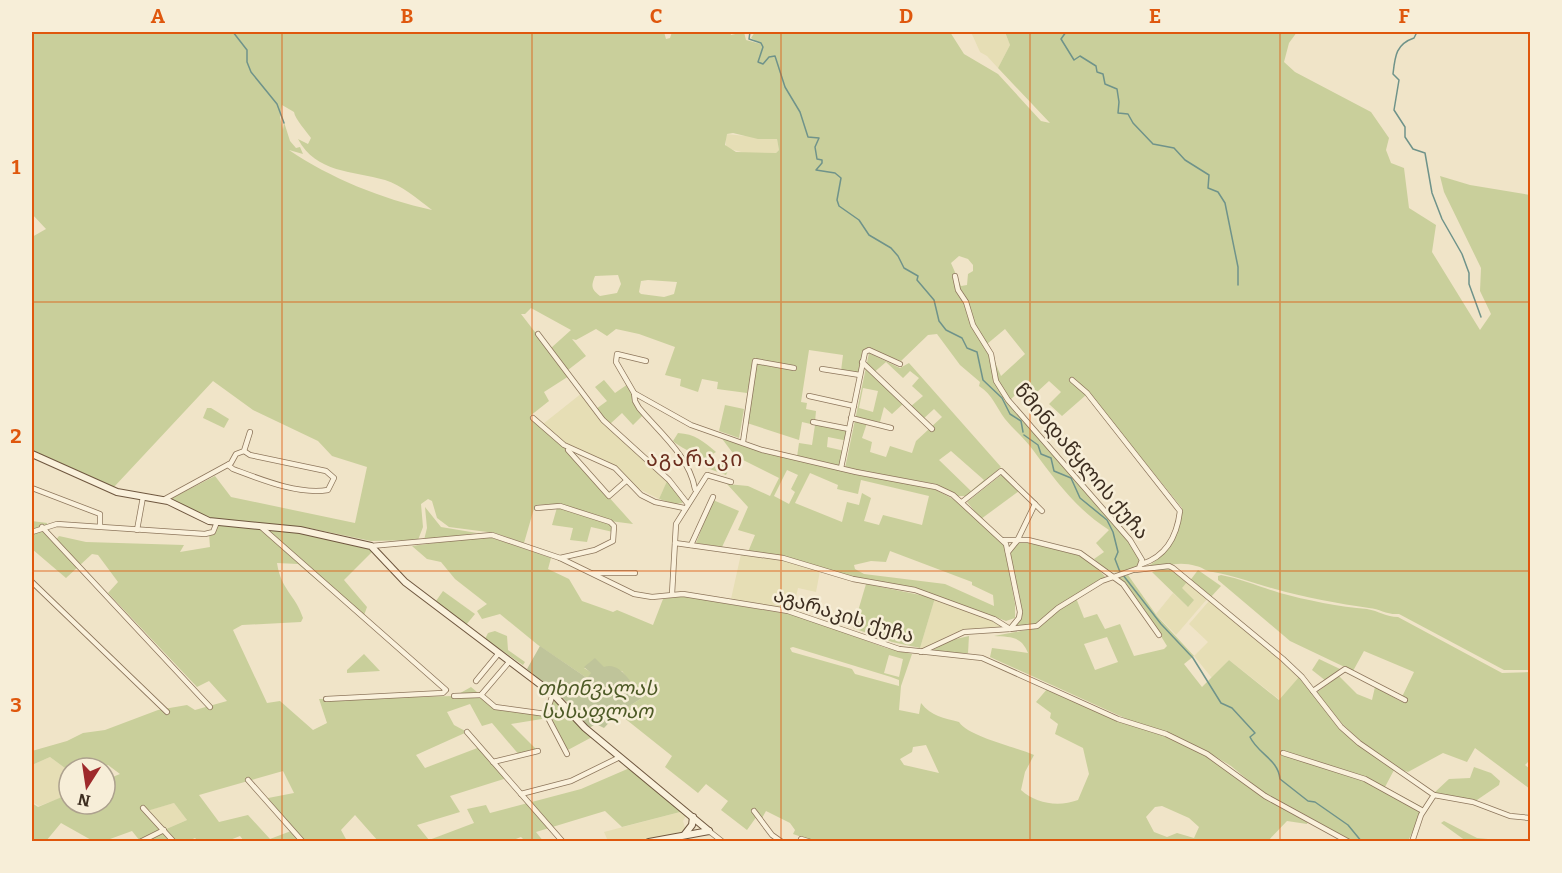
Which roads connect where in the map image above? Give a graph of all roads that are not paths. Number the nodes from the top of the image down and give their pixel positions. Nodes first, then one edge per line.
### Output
1 (955, 276) dead end
2 (538, 334) dead end
3 (646, 361) dead end
4 (862, 362) junction
5 (900, 364) dead end
6 (794, 368) dead end
7 (822, 369) dead end
8 (860, 375) junction
9 (1072, 381) dead end
10 (634, 393) junction
11 (809, 396) dead end
12 (854, 406) junction
13 (533, 418) dead end
14 (852, 418) junction
15 (813, 422) dead end
16 (891, 428) dead end
17 (849, 429) junction
18 (932, 429) dead end
19 (250, 432) dead end
20 (743, 442) junction
21 (564, 445) junction
22 (244, 451) junction
23 (32, 454) edge
24 (228, 465) junction
25 (841, 468) junction
26 (626, 481) junction
27 (731, 482) dead end
28 (32, 488) edge
29 (695, 489) junction
30 (143, 497) junction
31 (712, 497) dead end
32 (163, 500) junction
33 (962, 502) junction
34 (1035, 504) junction
35 (686, 505) junction
36 (537, 508) dead end
37 (1042, 511) dead end
38 (217, 522) junction
39 (100, 526) junction
40 (260, 526) junction
41 (42, 527) junction
42 (137, 530) junction
43 (32, 532) edge
44 (1001, 539) junction
45 (1017, 542) junction
46 (675, 543) junction
47 (692, 545) junction
48 (371, 546) junction
49 (1008, 552) junction
50 (560, 558) junction
51 (1142, 564) junction
52 (1135, 570) junction
53 (593, 573) junction
54 (635, 573) dead end
55 (1113, 577) junction
56 (32, 582) edge
57 (672, 594) junction
58 (1010, 629) junction
59 (1159, 635) dead end
60 (499, 653) junction
61 (918, 653) junction
62 (510, 661) junction
63 (476, 681) dead end
64 (1313, 692) junction
65 (553, 694) junction
66 (481, 695) junction
67 (454, 696) dead end
68 (326, 699) dead end
69 (1405, 700) dead end
70 (210, 707) dead end
71 (167, 712) dead end
72 (546, 714) junction
73 (467, 732) dead end
74 (538, 751) dead end
75 (1283, 753) dead end
76 (567, 754) dead end
77 (620, 757) junction
78 (493, 762) junction
79 (248, 780) dead end
80 (521, 794) junction
81 (1434, 795) junction
82 (143, 808) dead end
83 (754, 811) dead end
84 (1423, 811) junction
85 (693, 817) junction
86 (1530, 818) edge
87 (164, 830) junction
88 (709, 831) junction
89 (685, 834) junction
90 (772, 835) junction
91 (140, 842) edge
92 (174, 842) edge
93 (303, 842) edge
94 (563, 842) edge
95 (649, 842) edge
96 (723, 842) edge
97 (768, 842) edge
98 (782, 842) edge
99 (800, 842) edge
100 (811, 842) edge
101 (1349, 842) edge
102 (1412, 842) edge

1 - 51 street, წმინდაწყლის ქუჩა
2 - 35 street
3 - 10 street
4 - 5 street
4 - 8 street
4 - 18 street
6 - 20 street
7 - 8 street
8 - 12 street
9 - 51 street
10 - 20 street
10 - 29 street
11 - 12 street
12 - 14 street
13 - 21 street
14 - 16 street
14 - 17 street
15 - 17 street
17 - 25 street
19 - 22 street
20 - 25 street
21 - 26 street
21 - 26 street
22 - 24 street
22 - 24 street
23 - 30 street
24 - 32 street
25 - 33 street
26 - 35 street
27 - 29 street
28 - 39 street
29 - 35 street
30 - 32 street
30 - 42 street
31 - 47 street
32 - 38 street
33 - 34 street
33 - 44 street
34 - 37 street
34 - 45 street
35 - 46 street
36 - 50 street
38 - 40 street
38 - 42 street
39 - 41 street
39 - 42 street
40 - 48 street
40 - 68 street
41 - 43 street
41 - 70 street
44 - 45 street
44 - 49 street
45 - 49 street
45 - 55 street
46 - 47 street
46 - 57 street
47 - 58 street
48 - 50 street, აგარაკის ქუჩა
48 - 60 street
49 - 58 street
50 - 53 street, აგარაკის ქუჩა
51 - 52 street, წმინდაწყლის ქუჩა
52 - 55 street, წმინდაწყლის ქუჩა
52 - 64 street
53 - 54 street
53 - 57 street, აგარაკის ქუჩა
55 - 58 street, წმინდაწყლის ქუჩა
55 - 59 street
56 - 71 street
57 - 61 street, აგარაკის ქუჩა
58 - 61 street, წმინდაწყლის ქუჩა
60 - 62 street
60 - 63 street
61 - 101 street, აგარაკის ქუჩა
62 - 65 street
62 - 66 street
64 - 69 street
64 - 81 street
65 - 72 street
65 - 77 street
66 - 67 street
66 - 72 street
72 - 76 street
73 - 78 street
74 - 78 street
75 - 84 street
77 - 80 street
77 - 85 street
78 - 80 street
79 - 93 street
80 - 94 street
81 - 84 street
81 - 86 street
82 - 87 street
83 - 90 street
84 - 102 street
85 - 88 street
85 - 89 street
87 - 91 street
87 - 92 street
88 - 89 street
88 - 96 street
89 - 95 street
90 - 97 street
90 - 98 street
99 - 100 street

